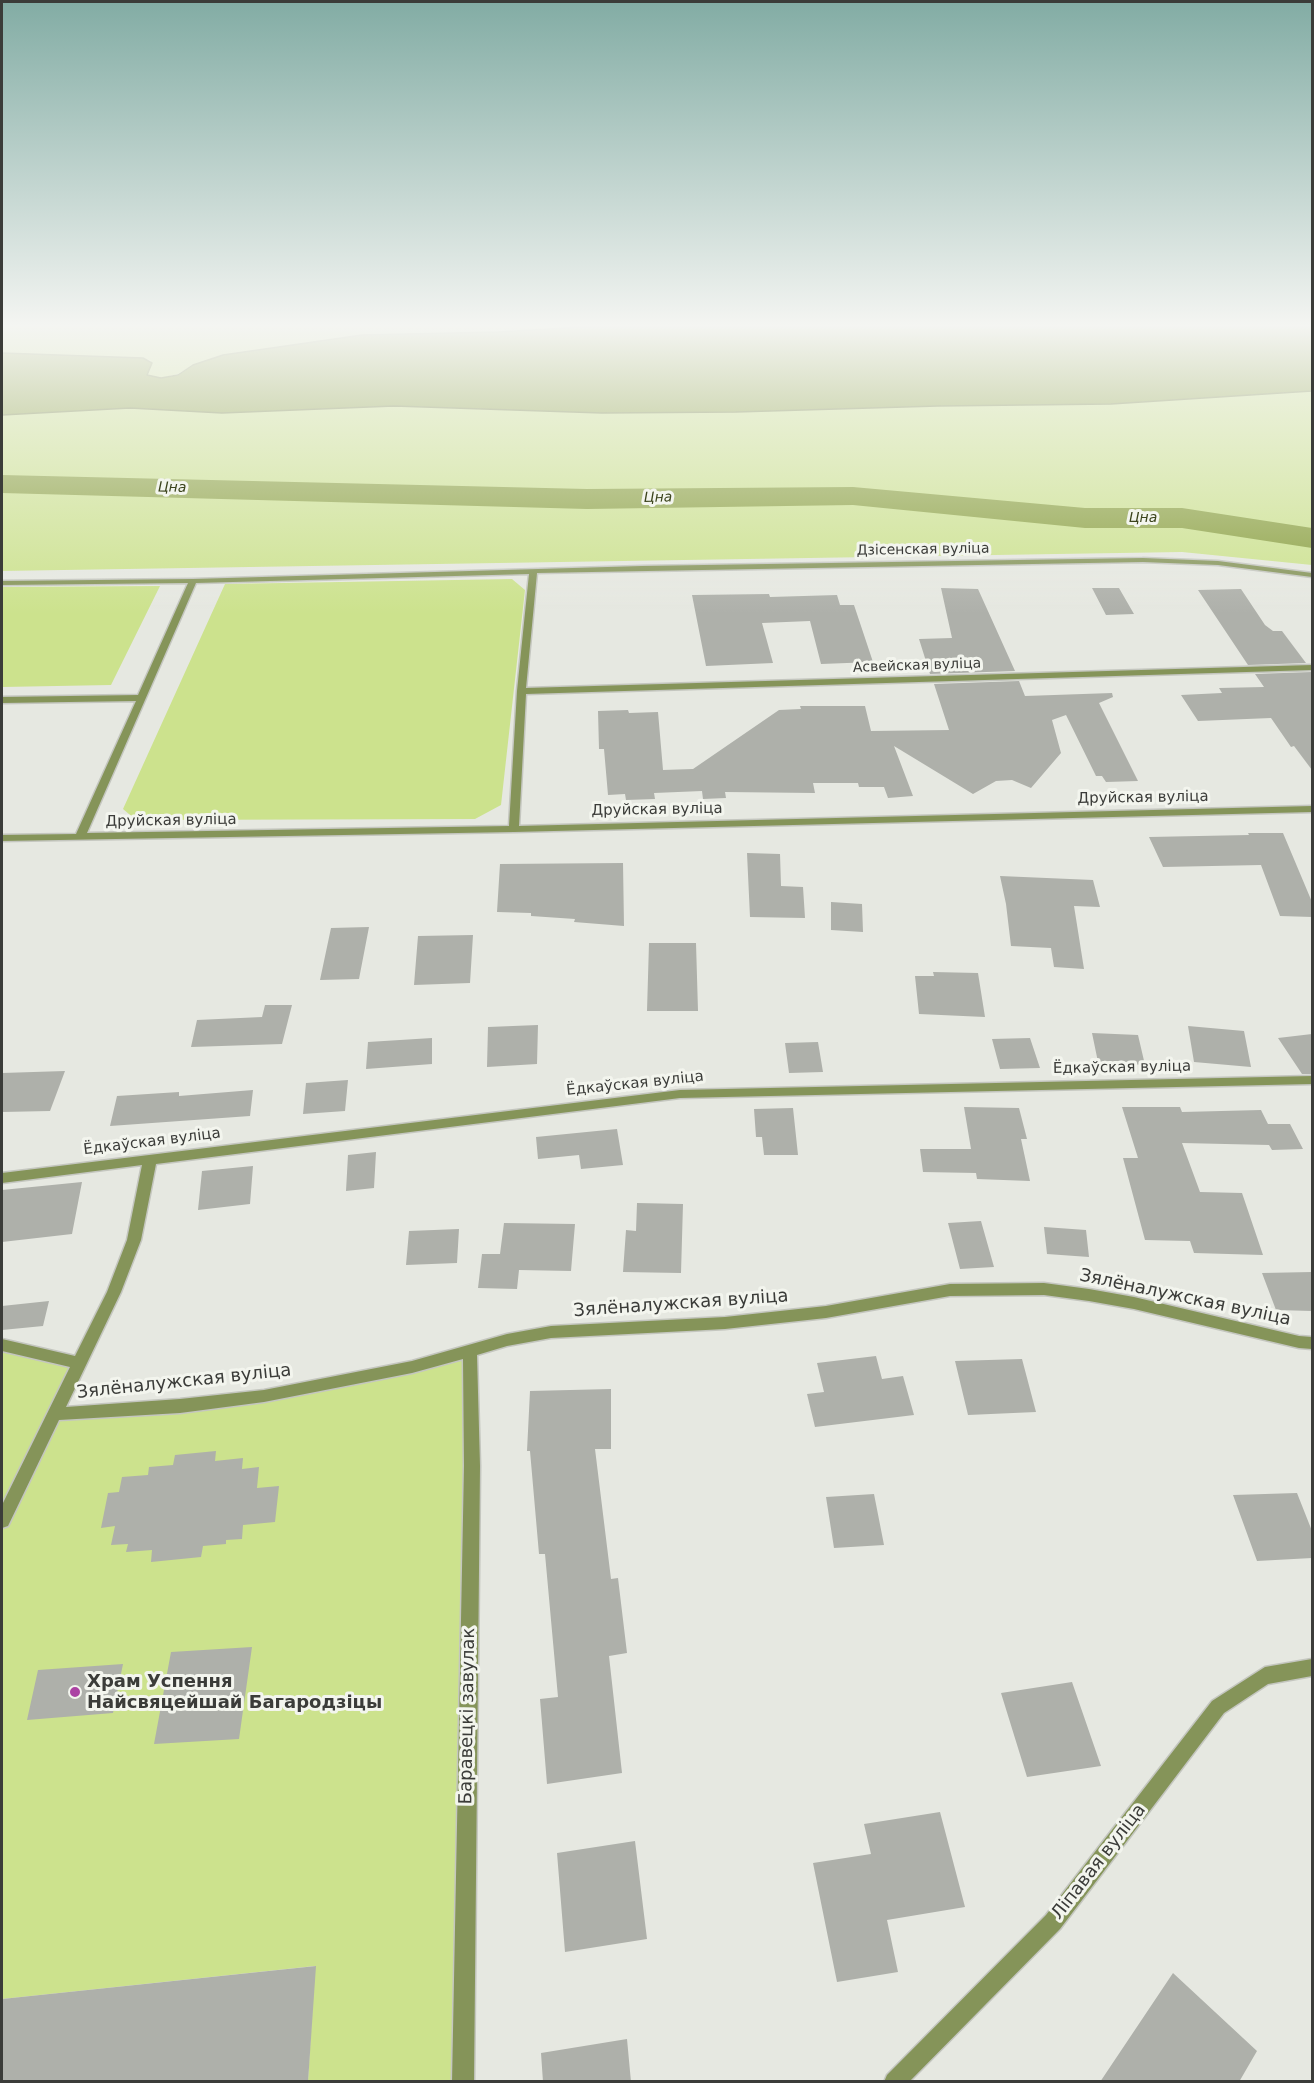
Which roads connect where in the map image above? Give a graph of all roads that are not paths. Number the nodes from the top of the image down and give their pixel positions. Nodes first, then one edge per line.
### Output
1 (533, 571) junction
2 (1312, 575) edge
3 (193, 581) junction
4 (2, 583) edge
5 (1312, 668) edge
6 (521, 691) junction
7 (141, 698) junction
8 (2, 700) edge
9 (1312, 808) edge
10 (514, 829) junction
11 (80, 837) junction
12 (2, 838) edge
13 (1312, 1080) edge
14 (150, 1159) junction
15 (2, 1178) edge
16 (1312, 1343) edge
17 (2, 1345) edge
18 (470, 1351) junction
19 (80, 1363) junction
20 (53, 1414) junction
21 (2, 1521) edge
22 (1312, 1668) edge
23 (463, 2082) edge
24 (894, 2082) edge

1 - 2 street, Дзісенская вуліца
1 - 3 street, Дзісенская вуліца
1 - 6 street
3 - 4 street, Дзісенская вуліца
3 - 7 street
5 - 6 street, Асвейская вуліца
6 - 10 street
7 - 8 street
7 - 11 street
9 - 10 street, Друйская вуліца
10 - 11 street, Друйская вуліца
11 - 12 street, Друйская вуліца
13 - 14 street, Ёдкаўская вуліца
14 - 15 street, Ёдкаўская вуліца
14 - 19 street
16 - 18 street, Зялёналужская вуліца
17 - 19 street, Зялёналужская вуліца
18 - 20 street, Зялёналужская вуліца
18 - 23 street, Баравецкі завулак
19 - 20 street
20 - 21 street
22 - 24 street, Ліпавая вуліца

